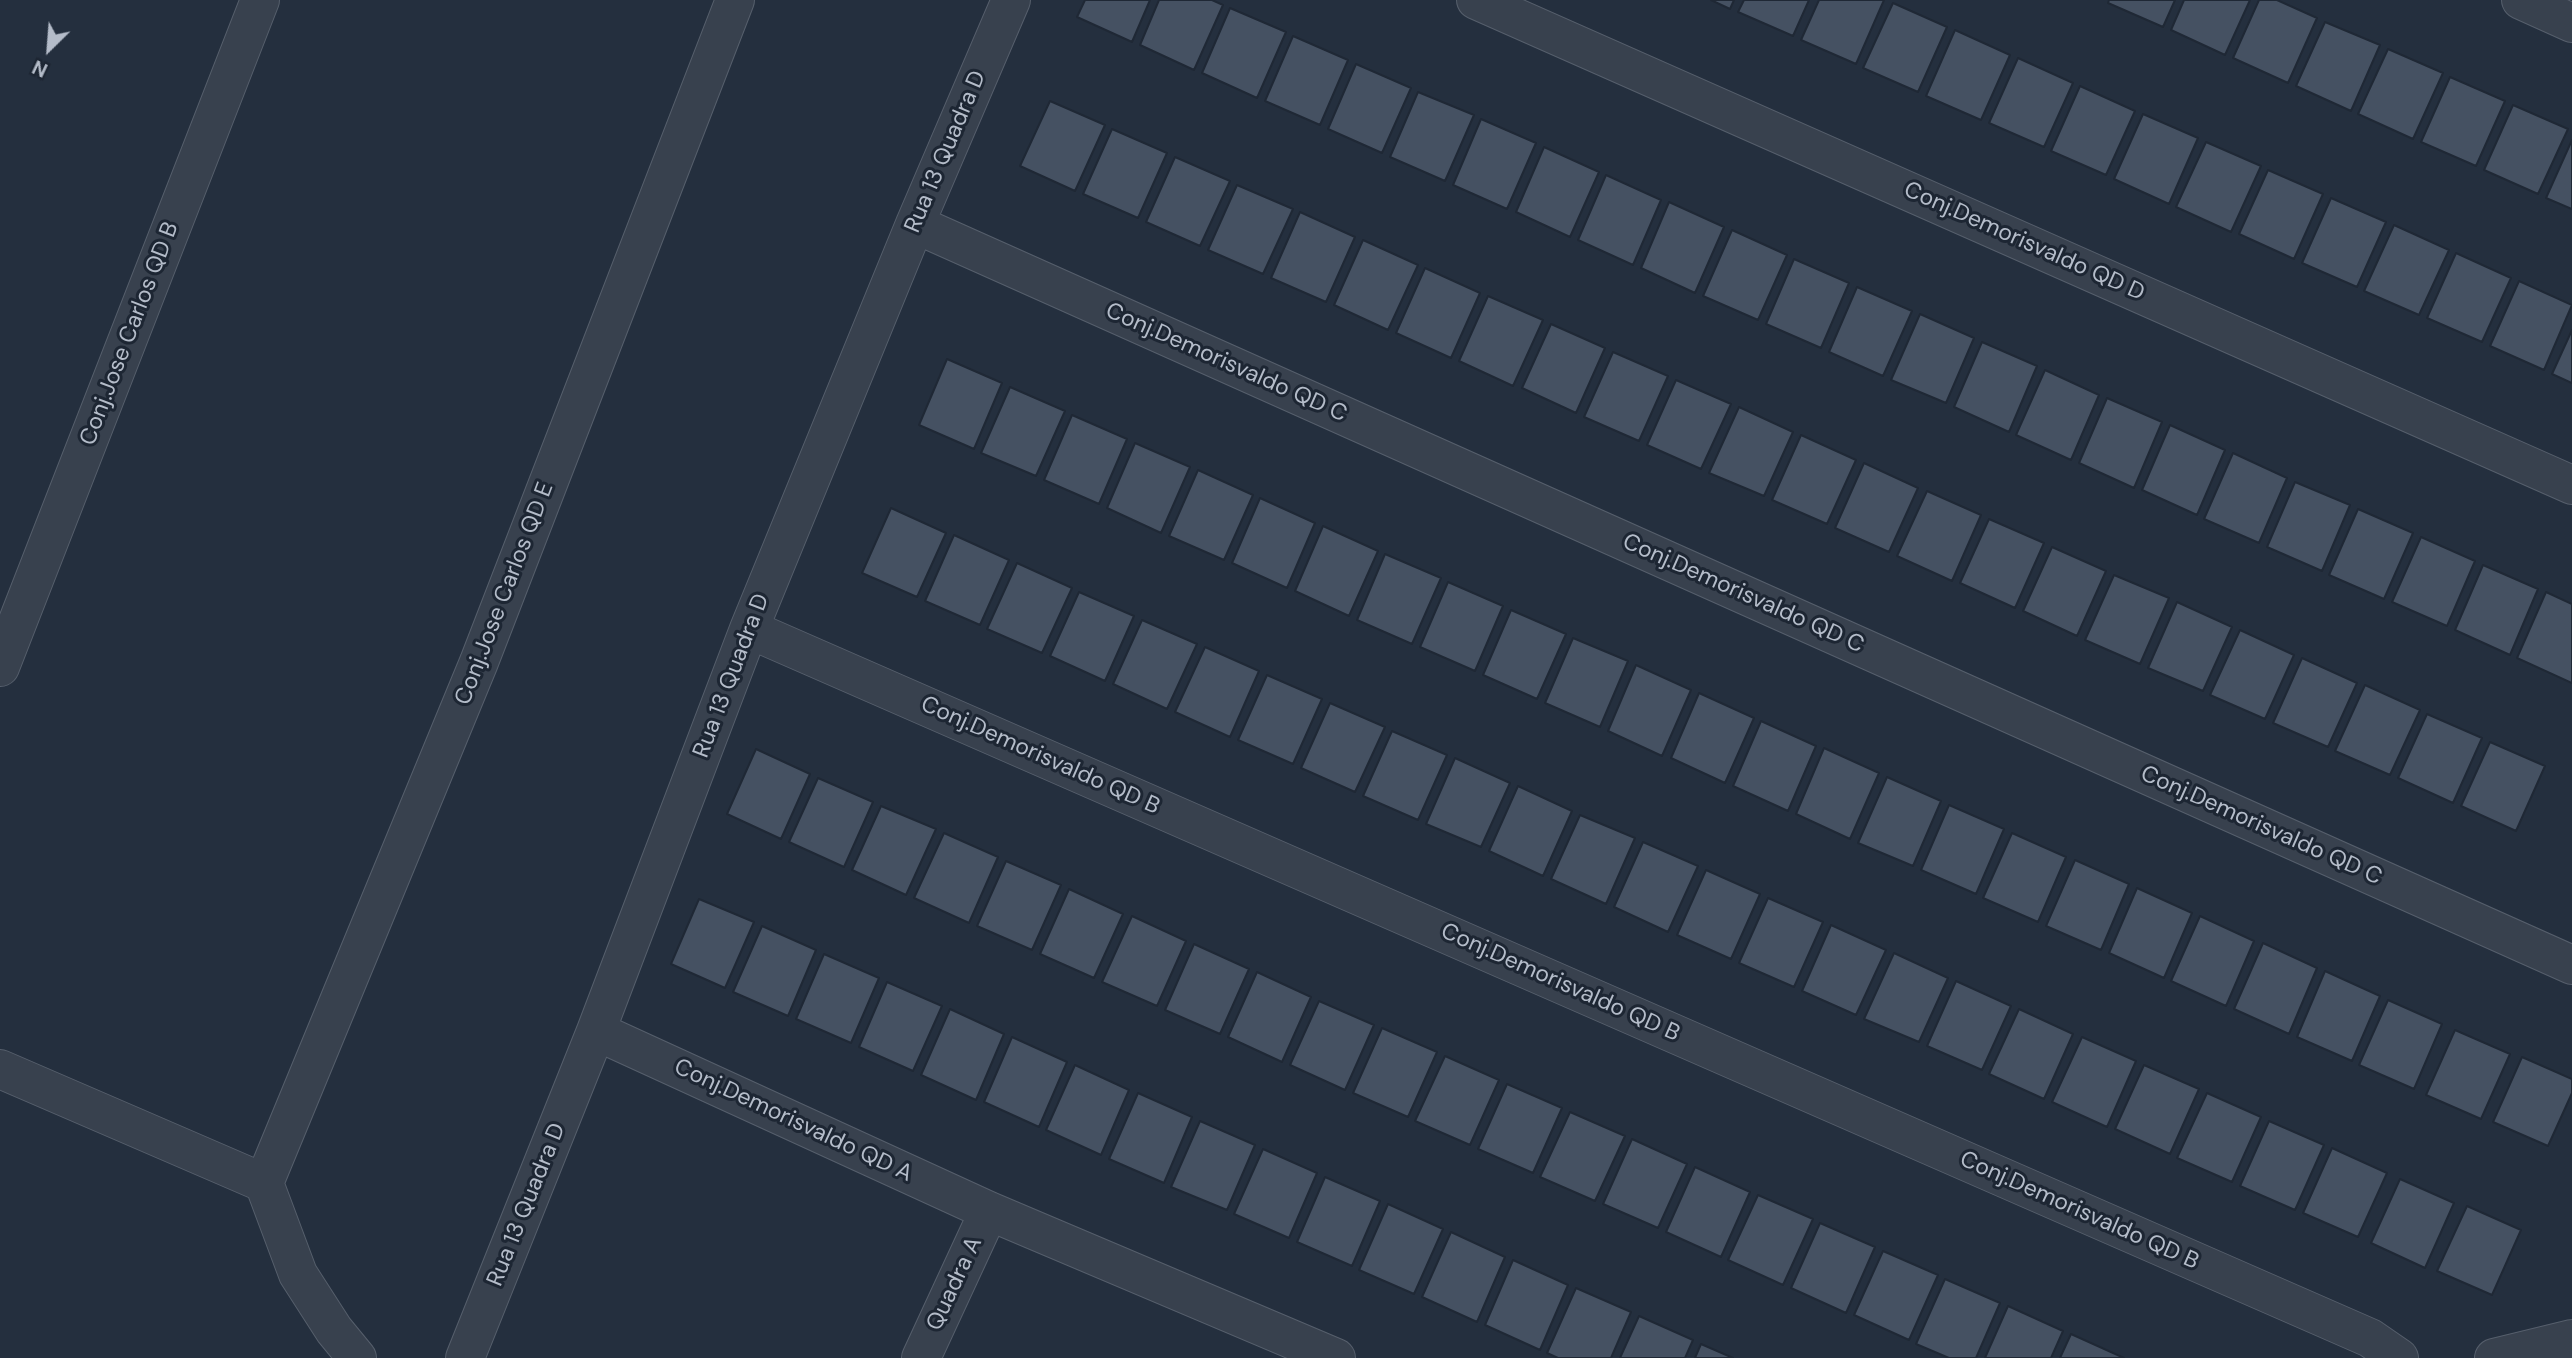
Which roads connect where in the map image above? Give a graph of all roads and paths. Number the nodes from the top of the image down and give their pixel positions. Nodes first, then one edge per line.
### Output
1 (260, 0) edge
2 (734, 0) edge
3 (1011, 0) edge
4 (1476, 0) edge
5 (2521, 0) edge
6 (2572, 23) edge
7 (915, 224) junction
8 (2572, 485) edge
9 (749, 629) junction
10 (0, 667) edge
11 (2572, 965) edge
12 (596, 1031) junction
13 (0, 1069) edge
14 (264, 1183) junction
15 (989, 1210) junction
16 (2572, 1339) edge
17 (2385, 1348) edge
18 (357, 1358) edge
19 (465, 1358) edge
20 (921, 1358) edge
21 (1336, 1358) edge
22 (2494, 1358) edge

1 - 10 street, Conj.Jose Carlos QD B
2 - 14 street, Conj.Jose Carlos QD E
3 - 7 street, Rua 13 Quadra D
4 - 8 street, Conj.Demorisvaldo QD D
5 - 6 street
7 - 9 street, Rua 13 Quadra D
7 - 11 street, Conj.Demorisvaldo QD C
9 - 12 street, Rua 13 Quadra D
9 - 17 street, Conj.Demorisvaldo QD B
12 - 15 street, Conj.Demorisvaldo QD A
12 - 19 street, Rua 13 Quadra D
13 - 14 street
14 - 18 street
15 - 20 street, Quadra A
15 - 21 street
16 - 22 street

